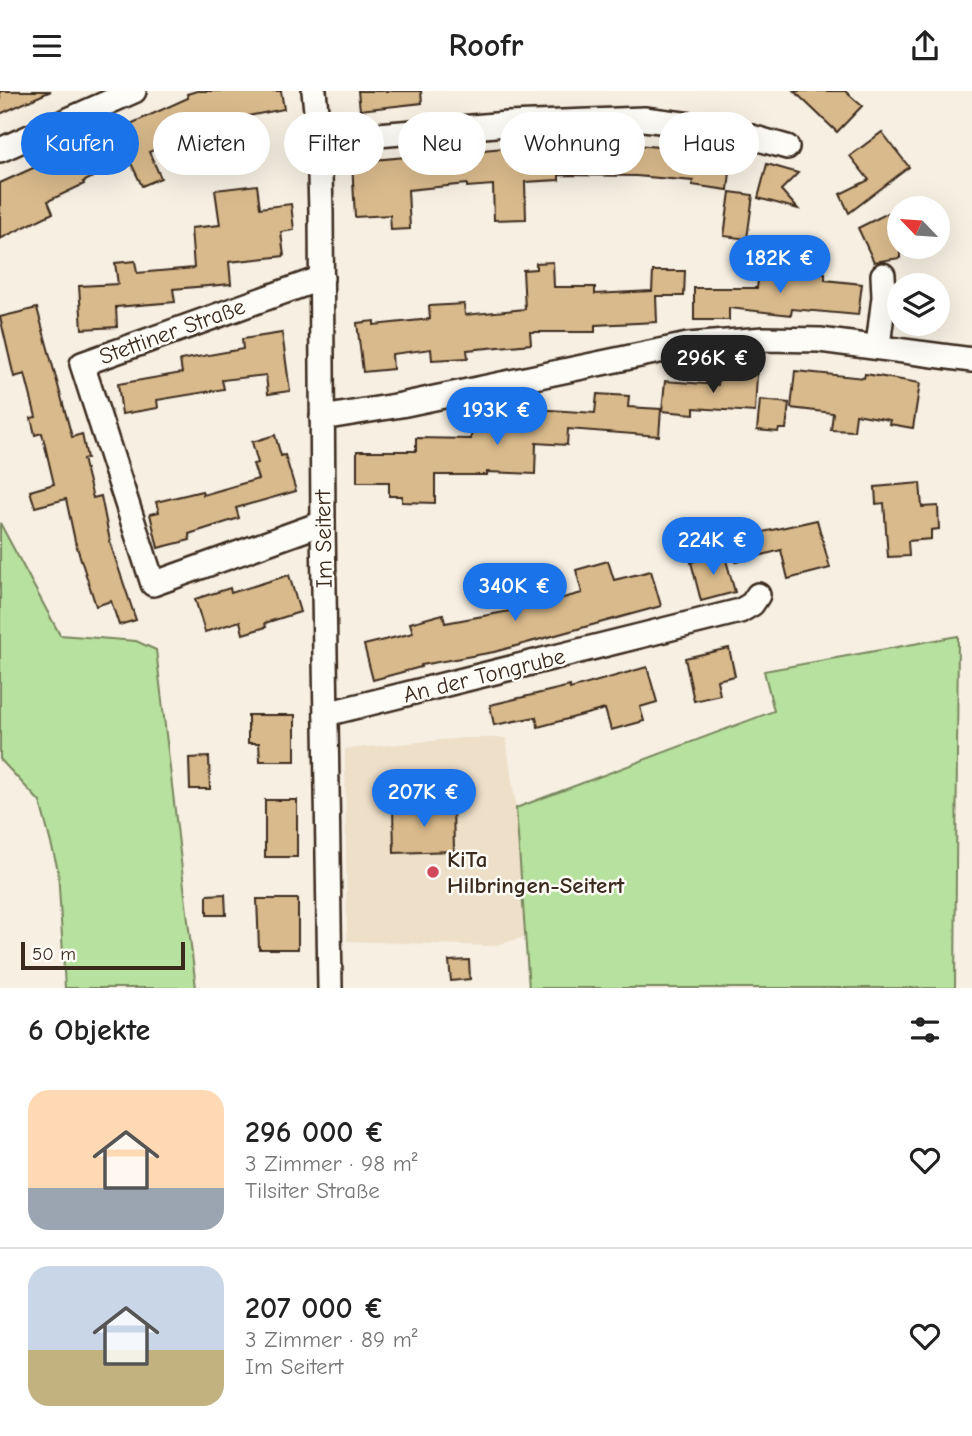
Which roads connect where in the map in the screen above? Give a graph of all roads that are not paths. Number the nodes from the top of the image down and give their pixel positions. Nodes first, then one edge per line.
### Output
1 (134, 91) edge
2 (314, 91) edge
3 (316, 112) edge
4 (384, 134) edge
5 (787, 147) dead end
6 (0, 150) edge
7 (320, 175) edge
8 (883, 275) dead end
9 (322, 278) junction
10 (878, 346) junction
11 (972, 359) edge
12 (322, 418) junction
13 (323, 523) junction
14 (758, 596) dead end
15 (326, 714) junction
16 (330, 988) edge

1 - 6 street
2 - 3 street, Im Seitert
4 - 5 street
7 - 9 street, Im Seitert
8 - 10 street
9 - 12 street, Im Seitert
9 - 13 street, Stettiner Straße
10 - 11 street
10 - 12 street
12 - 13 street, Im Seitert
13 - 15 street, Im Seitert
14 - 15 street, An der Tongrube
15 - 16 street, Im Seitert

